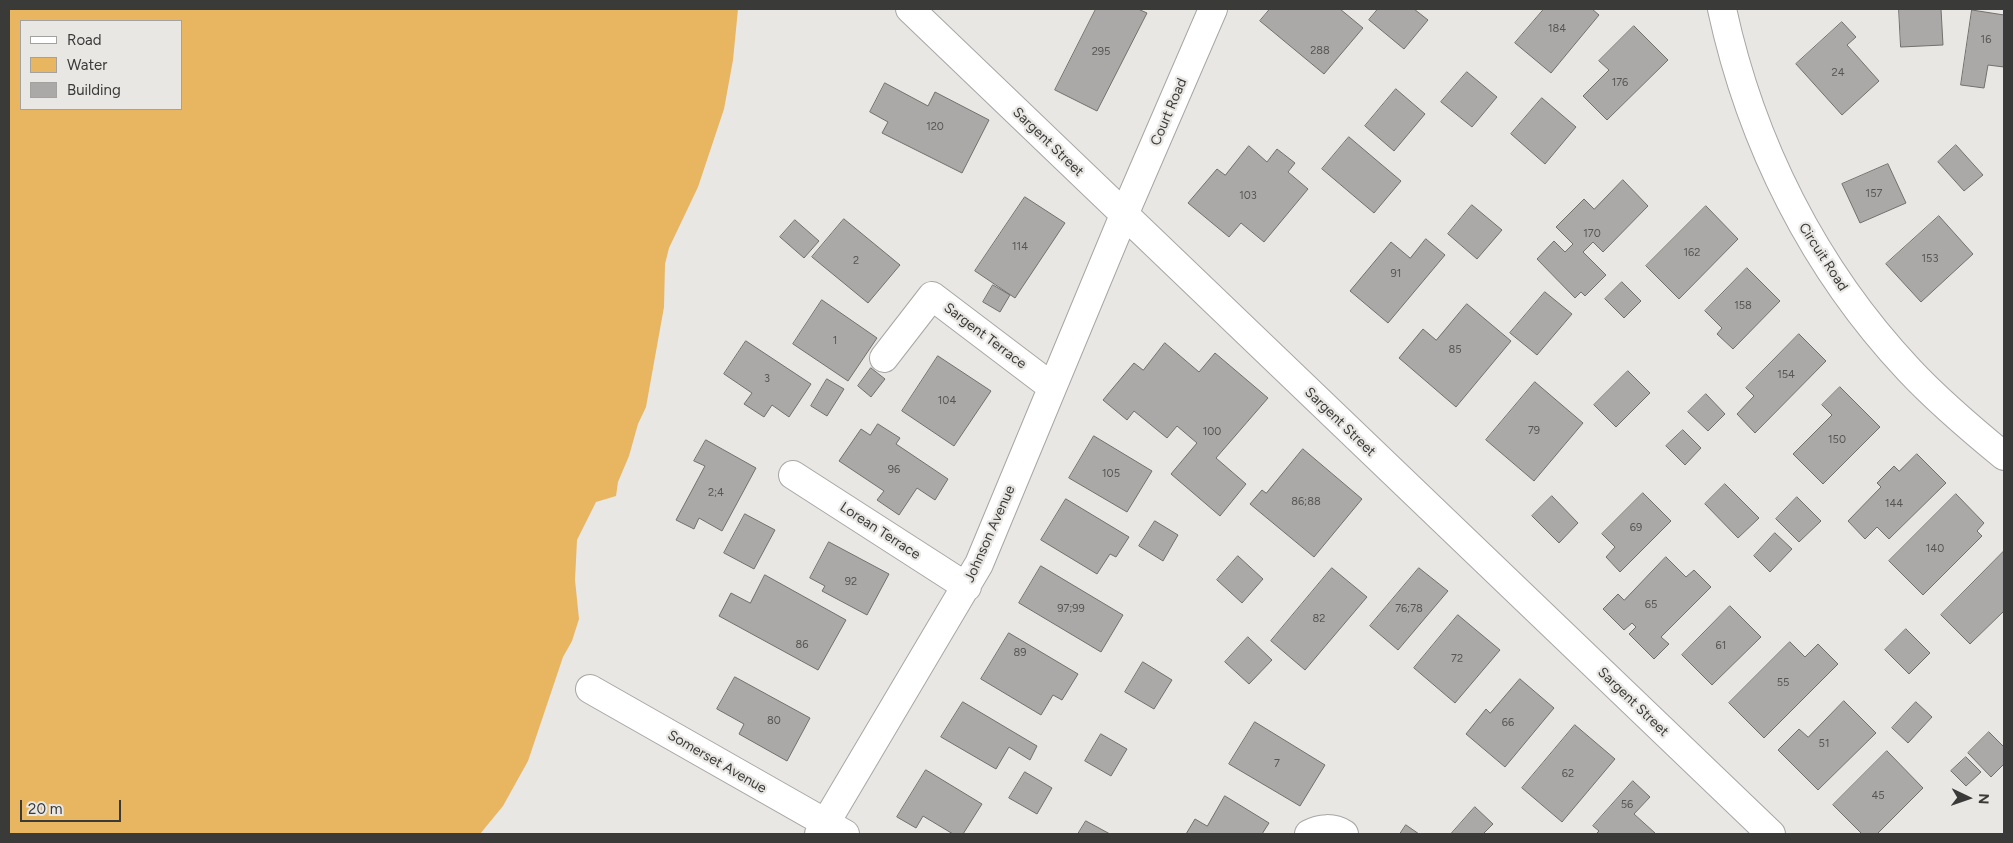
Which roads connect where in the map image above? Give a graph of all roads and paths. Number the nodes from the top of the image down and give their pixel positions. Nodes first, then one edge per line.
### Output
1 (910, 9) edge
2 (1213, 9) edge
3 (1722, 9) edge
4 (1124, 215) junction
5 (884, 358) dead end
6 (1052, 387) junction
7 (2004, 456) edge
8 (794, 475) dead end
9 (967, 587) junction
10 (590, 689) dead end
11 (829, 831) edge
12 (1309, 834) edge
13 (1344, 834) edge
14 (1771, 834) edge

1 - 4 street, Sargent Street
2 - 4 street, Court Road
3 - 7 street, Circuit Road
4 - 6 street, Johnson Avenue
4 - 14 street, Sargent Street
5 - 6 street, Sargent Terrace
6 - 9 street, Johnson Avenue
8 - 9 street, Lorean Terrace
9 - 11 street, Johnson Avenue
10 - 11 street, Somerset Avenue
12 - 13 street

